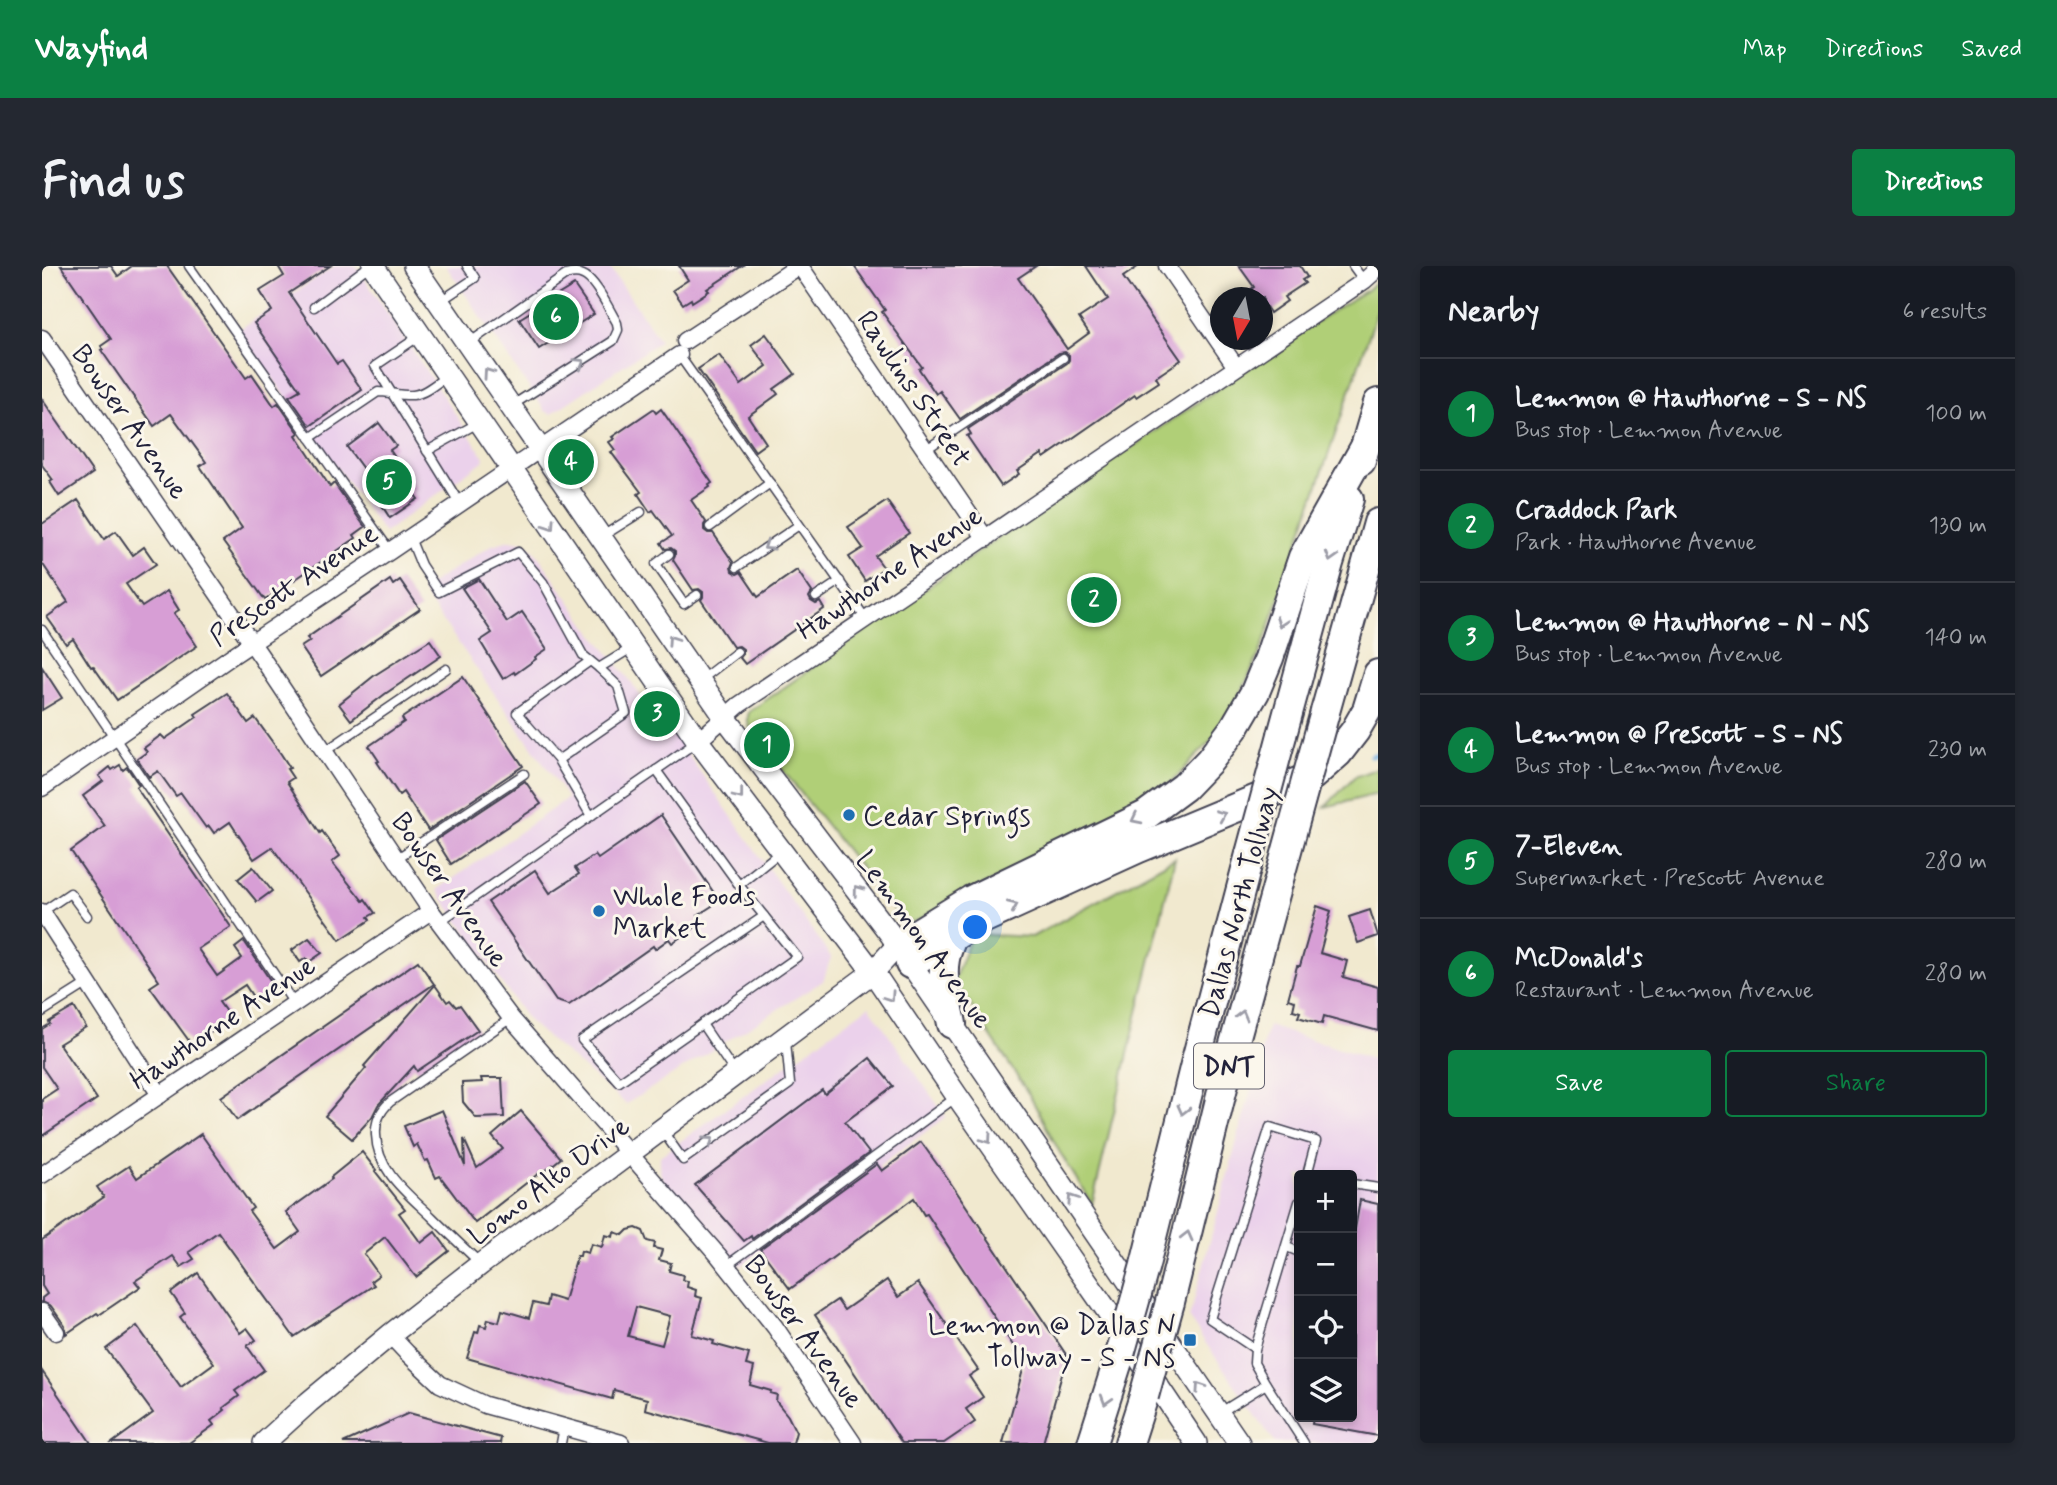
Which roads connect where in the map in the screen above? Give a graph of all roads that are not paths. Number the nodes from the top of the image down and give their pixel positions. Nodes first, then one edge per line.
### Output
1 (189, 266) edge
2 (371, 266) edge
3 (415, 266) edge
4 (467, 266) edge
5 (799, 266) edge
6 (1167, 266) edge
7 (1353, 266) edge
8 (1371, 273) edge
9 (439, 302) junction
10 (314, 307) dead end
11 (421, 335) junction
12 (42, 338) edge
13 (468, 344) junction
14 (682, 348) junction
15 (1063, 358) dead end
16 (1236, 367) junction
17 (448, 376) junction
18 (391, 392) junction
19 (1378, 403) edge
20 (511, 406) junction
21 (480, 422) junction
22 (310, 438) junction
23 (1366, 445) junction
24 (540, 449) junction
25 (925, 450) junction
26 (427, 451) junction
27 (512, 468) junction
28 (769, 483) junction
29 (460, 504) junction
30 (641, 512) dead end
31 (1378, 523) edge
32 (799, 525) junction
33 (710, 527) dead end
34 (601, 537) junction
35 (410, 538) junction
36 (986, 539) junction
37 (390, 551) junction
38 (669, 555) dead end
39 (737, 567) dead end
40 (839, 581) junction
41 (697, 595) dead end
42 (816, 597) dead end
43 (866, 619) junction
44 (42, 630) edge
45 (251, 643) junction
46 (633, 647) junction
47 (737, 652) dead end
48 (590, 661) junction
49 (599, 667) junction
50 (446, 668) dead end
51 (1378, 674) edge
52 (699, 680) junction
53 (724, 716) junction
54 (116, 738) junction
55 (698, 741) junction
56 (324, 752) junction
57 (558, 760) junction
58 (656, 770) junction
59 (524, 774) dead end
60 (42, 788) edge
61 (591, 816) junction
62 (782, 851) junction
63 (396, 859) junction
64 (739, 885) junction
65 (42, 912) edge
66 (88, 916) dead end
67 (435, 916) junction
68 (764, 916) junction
69 (952, 937) junction
70 (904, 954) junction
71 (873, 972) junction
72 (88, 983) junction
73 (295, 1005) junction
74 (42, 1012) edge
75 (511, 1018) junction
76 (702, 1024) junction
77 (952, 1024) junction
78 (786, 1037) junction
79 (736, 1074) junction
80 (160, 1095) junction
81 (957, 1096) junction
82 (662, 1130) junction
83 (629, 1155) junction
84 (1308, 1170) edge
85 (42, 1175) edge
86 (1357, 1185) edge
87 (1378, 1188) edge
88 (1294, 1219) edge
89 (1286, 1247) junction
90 (1294, 1250) edge
91 (481, 1264) junction
92 (726, 1266) junction
93 (42, 1312) edge
94 (56, 1332) dead end
95 (390, 1335) junction
96 (1255, 1349) junction
97 (1266, 1384) junction
98 (1218, 1413) junction
99 (563, 1435) edge
100 (1191, 1436) edge
101 (264, 1443) edge
102 (621, 1443) edge
103 (853, 1443) edge
104 (1092, 1443) edge
105 (1129, 1443) edge
106 (1239, 1443) edge
107 (1304, 1443) edge

1 - 22 lane
2 - 10 lane
2 - 11 main road
3 - 9 main road, Lemmon Avenue
4 - 9 lane
5 - 14 street, Prescott Avenue
5 - 25 street, Rawlins Street
6 - 16 street
7 - 8 lane
8 - 16 street, Hawthorne Avenue
9 - 13 main road, Lemmon Avenue
11 - 17 main road
11 - 18 lane
12 - 45 street, Bowser Avenue
20 -> 13 main road, Lemmon Avenue
20 -> 13 lane
14 - 24 street, Prescott Avenue
14 - 28 lane
15 - 25 lane
16 - 36 street, Hawthorne Avenue
17 - 18 lane
17 - 21 main road
18 - 22 lane
18 - 26 lane
19 - 23 highway, Dallas North Tollway / DNT
20 - 24 main road, Lemmon Avenue
21 - 26 lane
21 - 27 main road
22 - 37 lane
23 -> 70 highway
23 -> 104 highway, Dallas North Tollway / DNT, bridge
24 - 27 street, Prescott Avenue
24 - 34 main road, Lemmon Avenue
25 - 36 street, Rawlins Street
26 - 29 lane
27 - 29 street, Prescott Avenue
27 -> 46 main road
28 - 32 lane
28 - 33 lane
29 - 35 street, Prescott Avenue
30 - 34 lane
105 -> 31 highway, Dallas North Tollway / DNT, bridge
32 -> 39 lane
32 - 40 lane
52 -> 34 main road, Lemmon Avenue
35 - 37 street, Prescott Avenue
35 - 48 lane
36 - 43 street, Hawthorne Avenue
37 - 45 street, Prescott Avenue
38 - 41 lane
40 - 42 lane
40 - 43 lane
43 - 53 street, Hawthorne Avenue
44 - 54 lane
45 - 54 street, Prescott Avenue
45 - 56 street, Bowser Avenue
46 - 49 lane
46 - 55 main road
47 - 52 lane
48 - 49 lane
48 - 57 lane
49 - 57 lane
50 - 56 lane
69 -> 51 highway
52 - 53 main road, Lemmon Avenue
53 - 55 street, Hawthorne Avenue
70 -> 53 main road, Lemmon Avenue
54 - 60 street, Prescott Avenue
54 - 73 lane
55 - 58 lane, Hawthorne Avenue
55 -> 62 main road
56 - 63 street, Bowser Avenue
57 - 61 lane
58 - 61 lane, Hawthorne Avenue
58 - 64 lane
59 - 63 lane
61 - 67 lane, Hawthorne Avenue
62 - 64 lane
62 - 71 main road
63 - 67 street, Bowser Avenue
64 - 68 lane
65 - 66 lane
65 - 72 street
67 - 73 street, Hawthorne Avenue
67 - 75 street, Bowser Avenue
68 - 76 lane
68 - 76 lane
69 - 70 highway
69 - 77 highway
70 - 71 main road, Lomo Alto Drive
70 - 77 main road, Lemmon Avenue
71 - 78 main road, Lomo Alto Drive
71 -> 81 main road
72 - 74 lane
72 - 80 street
73 - 80 street, Hawthorne Avenue
75 - 83 street, Bowser Avenue
75 - 91 lane
76 - 79 lane
98 -> 77 main road, Lemmon Avenue
78 - 79 main road, Lomo Alto Drive
82 -> 78 lane
79 - 82 main road, Lomo Alto Drive
80 - 85 street, Hawthorne Avenue
81 - 92 lane
81 -> 100 main road
82 - 83 main road, Lomo Alto Drive
83 - 91 main road, Lomo Alto Drive
83 - 92 street, Bowser Avenue
84 - 96 lane
86 - 87 lane
88 - 89 lane
89 - 90 lane
89 - 96 lane
91 - 95 main road, Lomo Alto Drive
92 - 103 street, Bowser Avenue
93 - 94 street
95 - 99 street
95 - 101 main road, Lomo Alto Drive
96 - 97 lane
97 - 98 lane
97 - 107 lane
98 - 100 main road
98 - 106 main road, Lemmon Avenue
99 - 102 street

